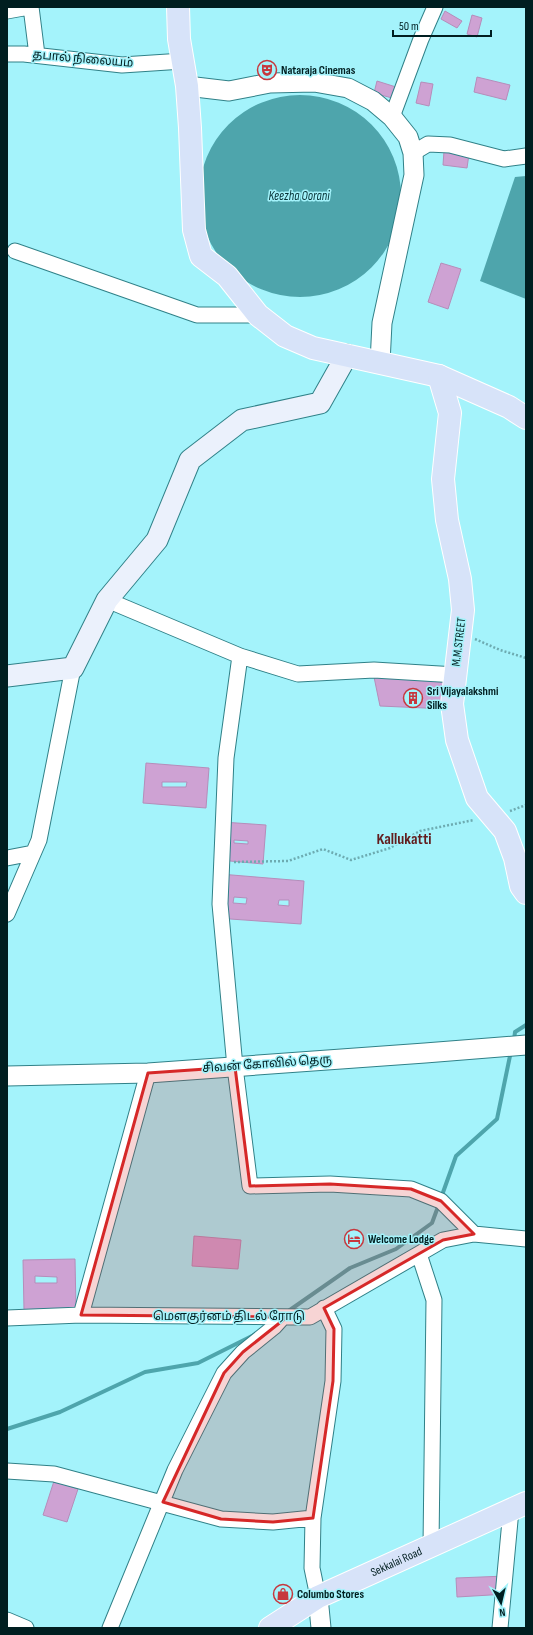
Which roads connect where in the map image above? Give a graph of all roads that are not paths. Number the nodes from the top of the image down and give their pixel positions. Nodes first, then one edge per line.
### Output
1 (30, 7) edge
2 (178, 7) edge
3 (435, 7) edge
4 (7, 11) edge
5 (7, 54) edge
6 (37, 55) junction
7 (183, 61) junction
8 (187, 86) junction
9 (392, 117) junction
10 (413, 153) junction
11 (526, 156) edge
12 (15, 251) dead end
13 (258, 315) junction
14 (346, 356) junction
15 (380, 363) junction
16 (439, 376) junction
17 (526, 418) edge
18 (107, 600) junction
19 (240, 656) junction
20 (73, 668) junction
21 (456, 675) junction
22 (7, 676) edge
23 (33, 853) junction
24 (7, 858) edge
25 (526, 893) edge
26 (7, 914) edge
27 (526, 1045) edge
28 (235, 1067) junction
29 (148, 1073) junction
30 (7, 1076) edge
31 (474, 1234) junction
32 (526, 1239) edge
33 (419, 1254) junction
34 (324, 1308) junction
35 (81, 1315) junction
36 (283, 1316) junction
37 (7, 1318) edge
38 (7, 1471) edge
39 (163, 1502) junction
40 (518, 1507) edge
41 (313, 1518) junction
42 (431, 1546) junction
43 (318, 1597) junction
44 (7, 1620) edge
45 (26, 1628) edge
46 (110, 1628) edge
47 (270, 1628) edge
48 (321, 1628) edge
49 (500, 1628) edge

1 - 4 street
1 - 6 street
2 - 7 main road
3 - 9 street
5 - 6 street, தபால் நிலையம்
6 - 7 street, தபால் நிலையம்
7 - 8 main road
8 - 9 street
8 - 13 main road
9 - 10 street
10 - 11 street
10 - 15 street
12 - 13 street
13 - 14 main road
14 - 15 main road
14 - 18 main road
15 - 16 main road
16 - 17 main road
16 - 21 main road, M.M.STREET
18 - 19 street
18 - 20 main road
19 - 21 street
19 - 28 street
20 - 22 main road
20 - 23 street
21 - 25 main road, M.M.STREET
23 - 24 street
23 - 26 street
27 - 28 street, சிவன் கோவில் தெரு
28 - 29 street, சிவன் கோவில் தெரு
28 - 31 street
29 - 30 street, சிவன் கோவில் தெரு
29 - 35 street
31 - 32 street, மௌகுர்னம் திடல் ரோடு
31 - 33 street, மௌகுர்னம் திடல் ரோடு
33 - 34 street, மௌகுர்னம் திடல் ரோடு
33 - 42 street
34 - 36 street, மௌகுர்னம் திடல் ரோடு
34 - 41 street
35 - 36 street, மௌகுர்னம் திடல் ரோடு
35 - 37 street, மௌகுர்னம் திடல் ரோடு
36 - 39 street
38 - 39 street
39 - 41 street
39 - 46 street
40 - 42 main road, Sekkalai Road
40 - 49 street
41 - 43 street
42 - 43 main road, Sekkalai Road
43 - 47 main road, Sekkalai Road
43 - 48 street
44 - 45 street

